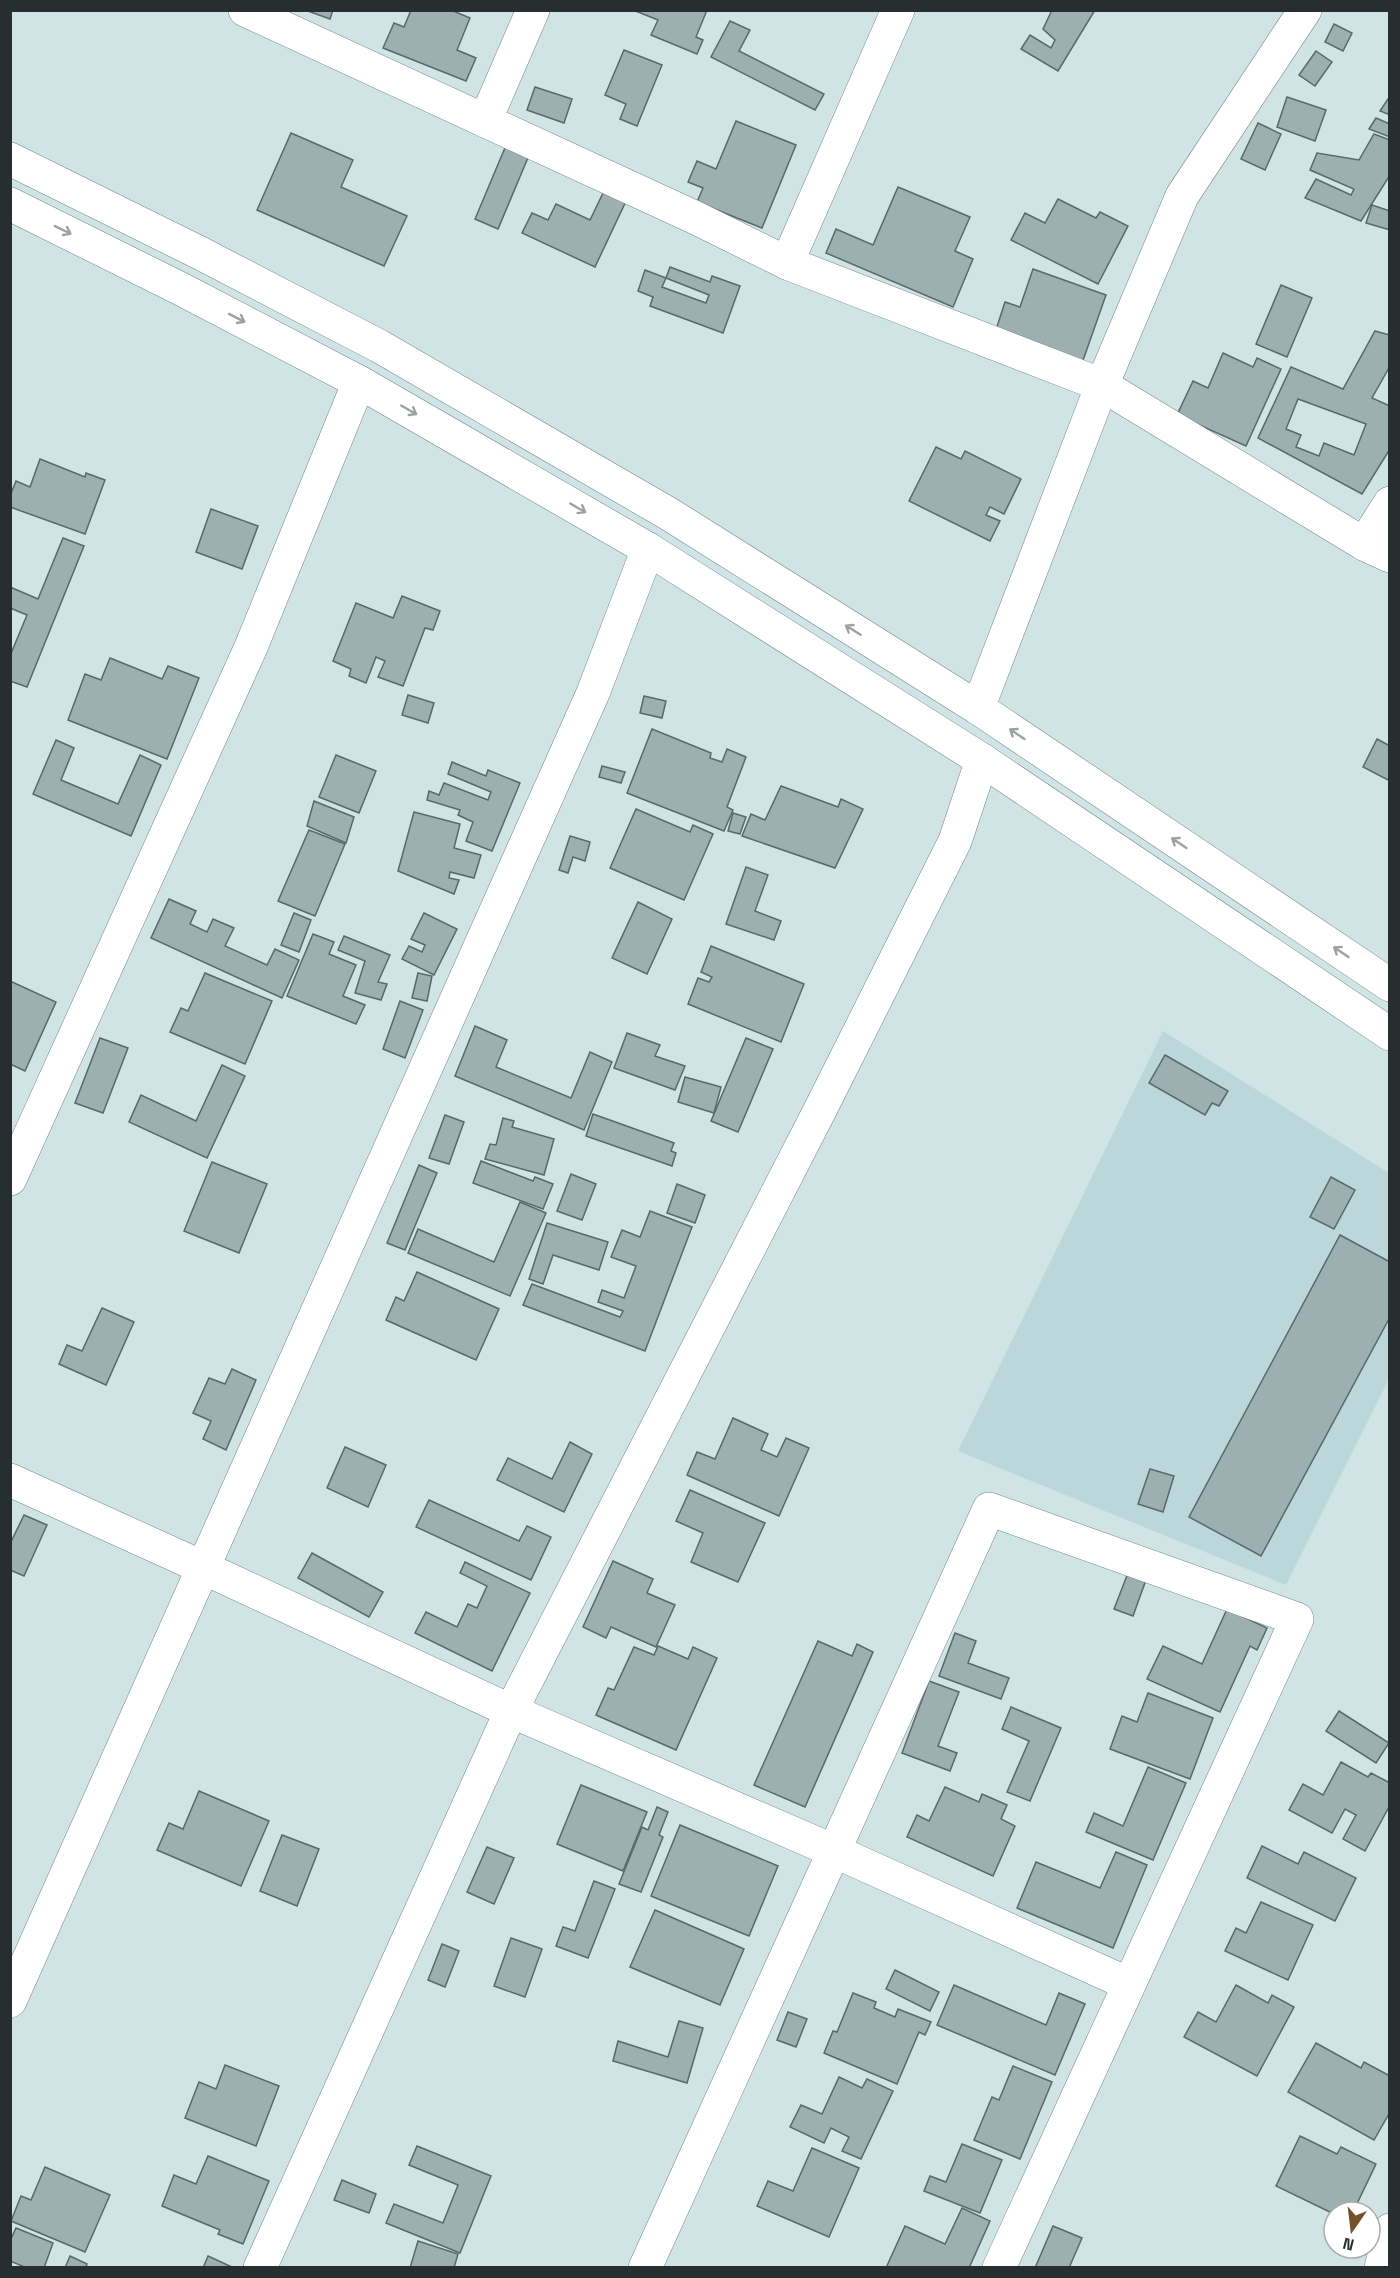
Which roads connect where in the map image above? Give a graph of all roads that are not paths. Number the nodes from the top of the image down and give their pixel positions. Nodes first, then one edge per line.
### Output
1 (245, 10) edge
2 (533, 10) edge
3 (898, 10) edge
4 (1305, 10) edge
5 (484, 121) junction
6 (10, 159) edge
7 (10, 204) edge
8 (787, 262) junction
9 (360, 382) junction
10 (1102, 385) junction
11 (1389, 503) edge
12 (648, 549) junction
13 (1377, 550) edge
14 (978, 708) junction
15 (982, 760) junction
16 (1389, 985) edge
17 (1389, 1034) edge
18 (10, 1179) edge
19 (10, 1480) edge
20 (204, 1568) junction
21 (511, 1711) junction
22 (834, 1851) junction
23 (1129, 1984) junction
24 (10, 2001) edge
25 (1389, 2230) edge
26 (260, 2268) edge
27 (645, 2268) edge
28 (999, 2268) edge
29 (1381, 2268) edge

1 - 5 street
2 - 5 street
3 - 8 street
4 - 10 street
5 - 8 street
14 -> 6 street
7 -> 9 street
8 - 10 street
9 -> 12 street
9 - 18 street
10 - 13 street
10 - 14 street
11 - 13 street
12 - 15 street
12 - 20 street
16 -> 14 street
15 - 17 street
15 - 21 street
19 - 20 street
20 - 21 street
20 - 24 street
21 - 22 street
21 - 26 street
22 - 23 street
22 - 23 street
22 - 27 street
23 - 28 street
25 - 29 street

